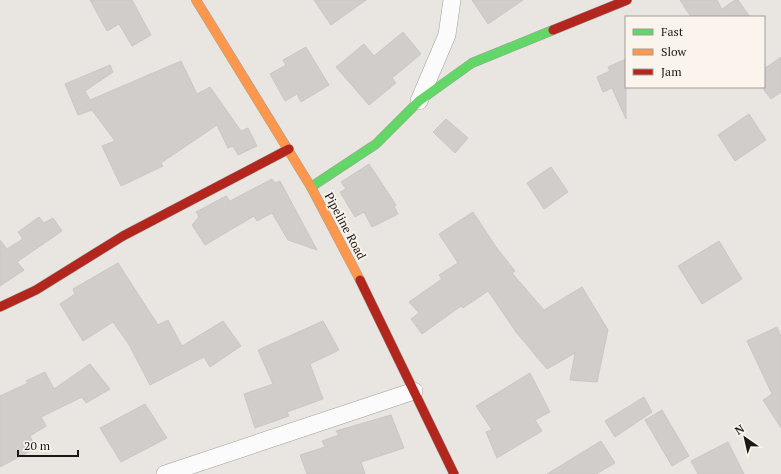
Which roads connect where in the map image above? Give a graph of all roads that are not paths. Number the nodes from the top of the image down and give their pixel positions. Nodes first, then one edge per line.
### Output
1 (196, 0) edge
2 (452, 0) edge
3 (628, 0) edge
4 (419, 101) junction
5 (289, 149) junction
6 (311, 187) junction
7 (0, 307) edge
8 (414, 391) junction
9 (165, 474) edge
10 (452, 474) edge

1 - 5 street, Pipeline Road
2 - 4 street
3 - 4 street
4 - 6 street
5 - 6 street, Pipeline Road
5 - 7 street
6 - 8 street, Pipeline Road
8 - 9 street
8 - 10 street, Pipeline Road

